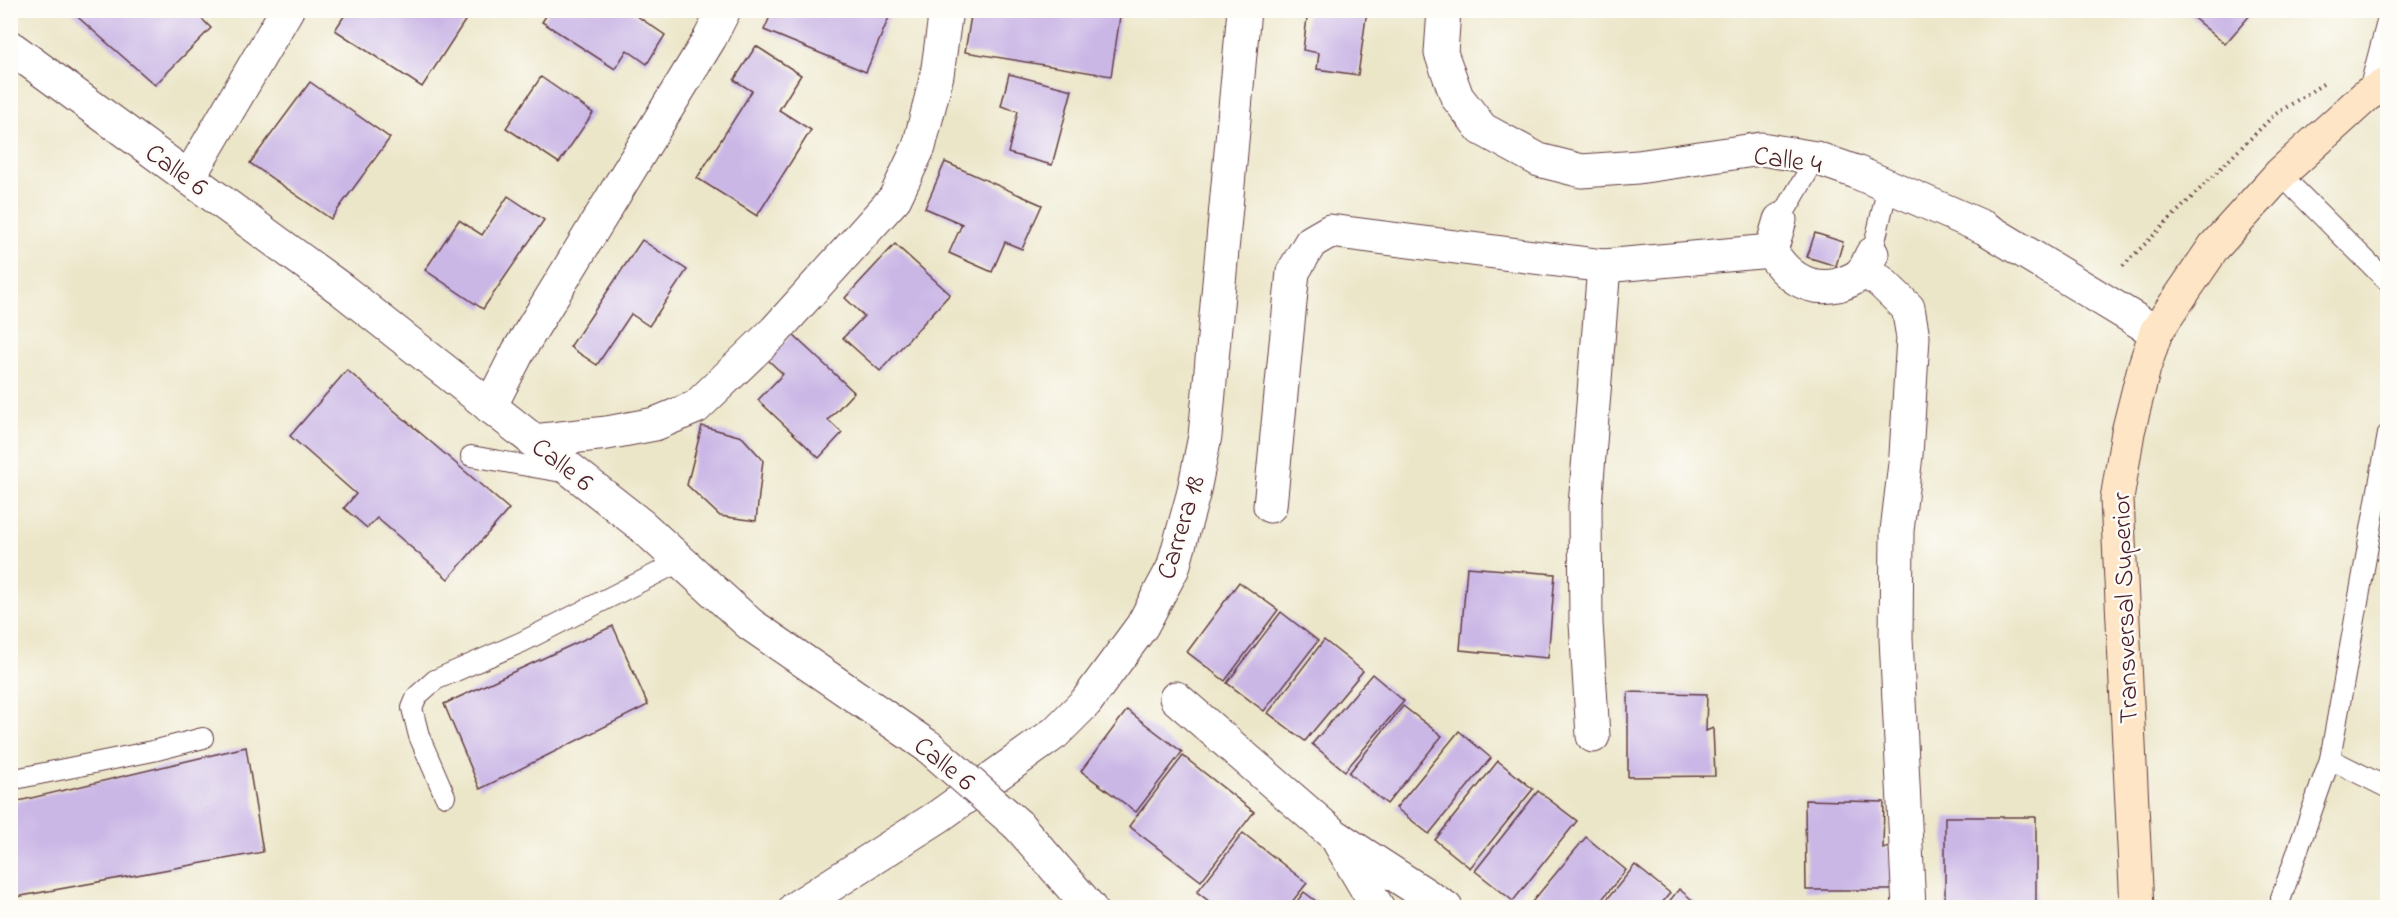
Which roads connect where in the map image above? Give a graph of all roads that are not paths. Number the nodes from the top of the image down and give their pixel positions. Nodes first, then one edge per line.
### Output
1 (724, 10) edge
2 (946, 10) edge
3 (1244, 10) edge
4 (1444, 10) edge
5 (275, 17) edge
6 (2388, 18) edge
7 (10, 47) edge
8 (2378, 89) edge
9 (1816, 158) junction
10 (2280, 174) junction
11 (189, 177) junction
12 (1888, 186) junction
13 (1780, 220) joint
14 (1771, 251) junction
15 (1868, 263) junction
16 (1604, 266) junction
17 (2388, 282) edge
18 (2156, 332) junction
19 (490, 406) junction
20 (2388, 435) edge
21 (533, 441) junction
22 (471, 456) dead end
23 (576, 474) junction
24 (1270, 506) dead end
25 (681, 561) junction
26 (1176, 698) dead end
27 (1593, 736) dead end
28 (203, 738) dead end
29 (2330, 759) junction
30 (10, 780) edge
31 (2388, 788) edge
32 (445, 796) dead end
33 (1334, 835) junction
34 (2281, 898) dead end
35 (795, 908) edge
36 (1090, 908) edge
37 (1378, 908) edge
38 (1446, 908) edge
39 (1909, 908) edge
40 (2137, 908) edge

1 - 19 street
2 - 21 street
3 - 35 street, Carrera 18
4 - 9 street, Calle 4
5 - 11 street
6 - 8 lane
7 - 11 street, Calle 6
8 - 10 main road, Transversal Superior
9 - 12 street, Calle 4
9 - 13 lane
10 - 17 lane
10 - 18 main road, Transversal Superior
11 - 19 street, Calle 6
12 - 15 lane
12 - 18 street, Calle 4
13 - 14 street
14 - 15 street
14 - 16 street
15 - 39 street
16 - 24 street
16 - 27 street
18 - 40 main road, Transversal Superior
19 - 21 street, Calle 6
20 - 29 lane
21 - 23 street, Calle 6
22 - 23 lane
23 - 25 street, Calle 6
25 - 32 lane
25 - 36 street, Calle 6, bridge
26 - 33 street
28 - 30 lane
29 - 31 lane
29 - 34 lane
33 - 37 street
33 - 38 street

